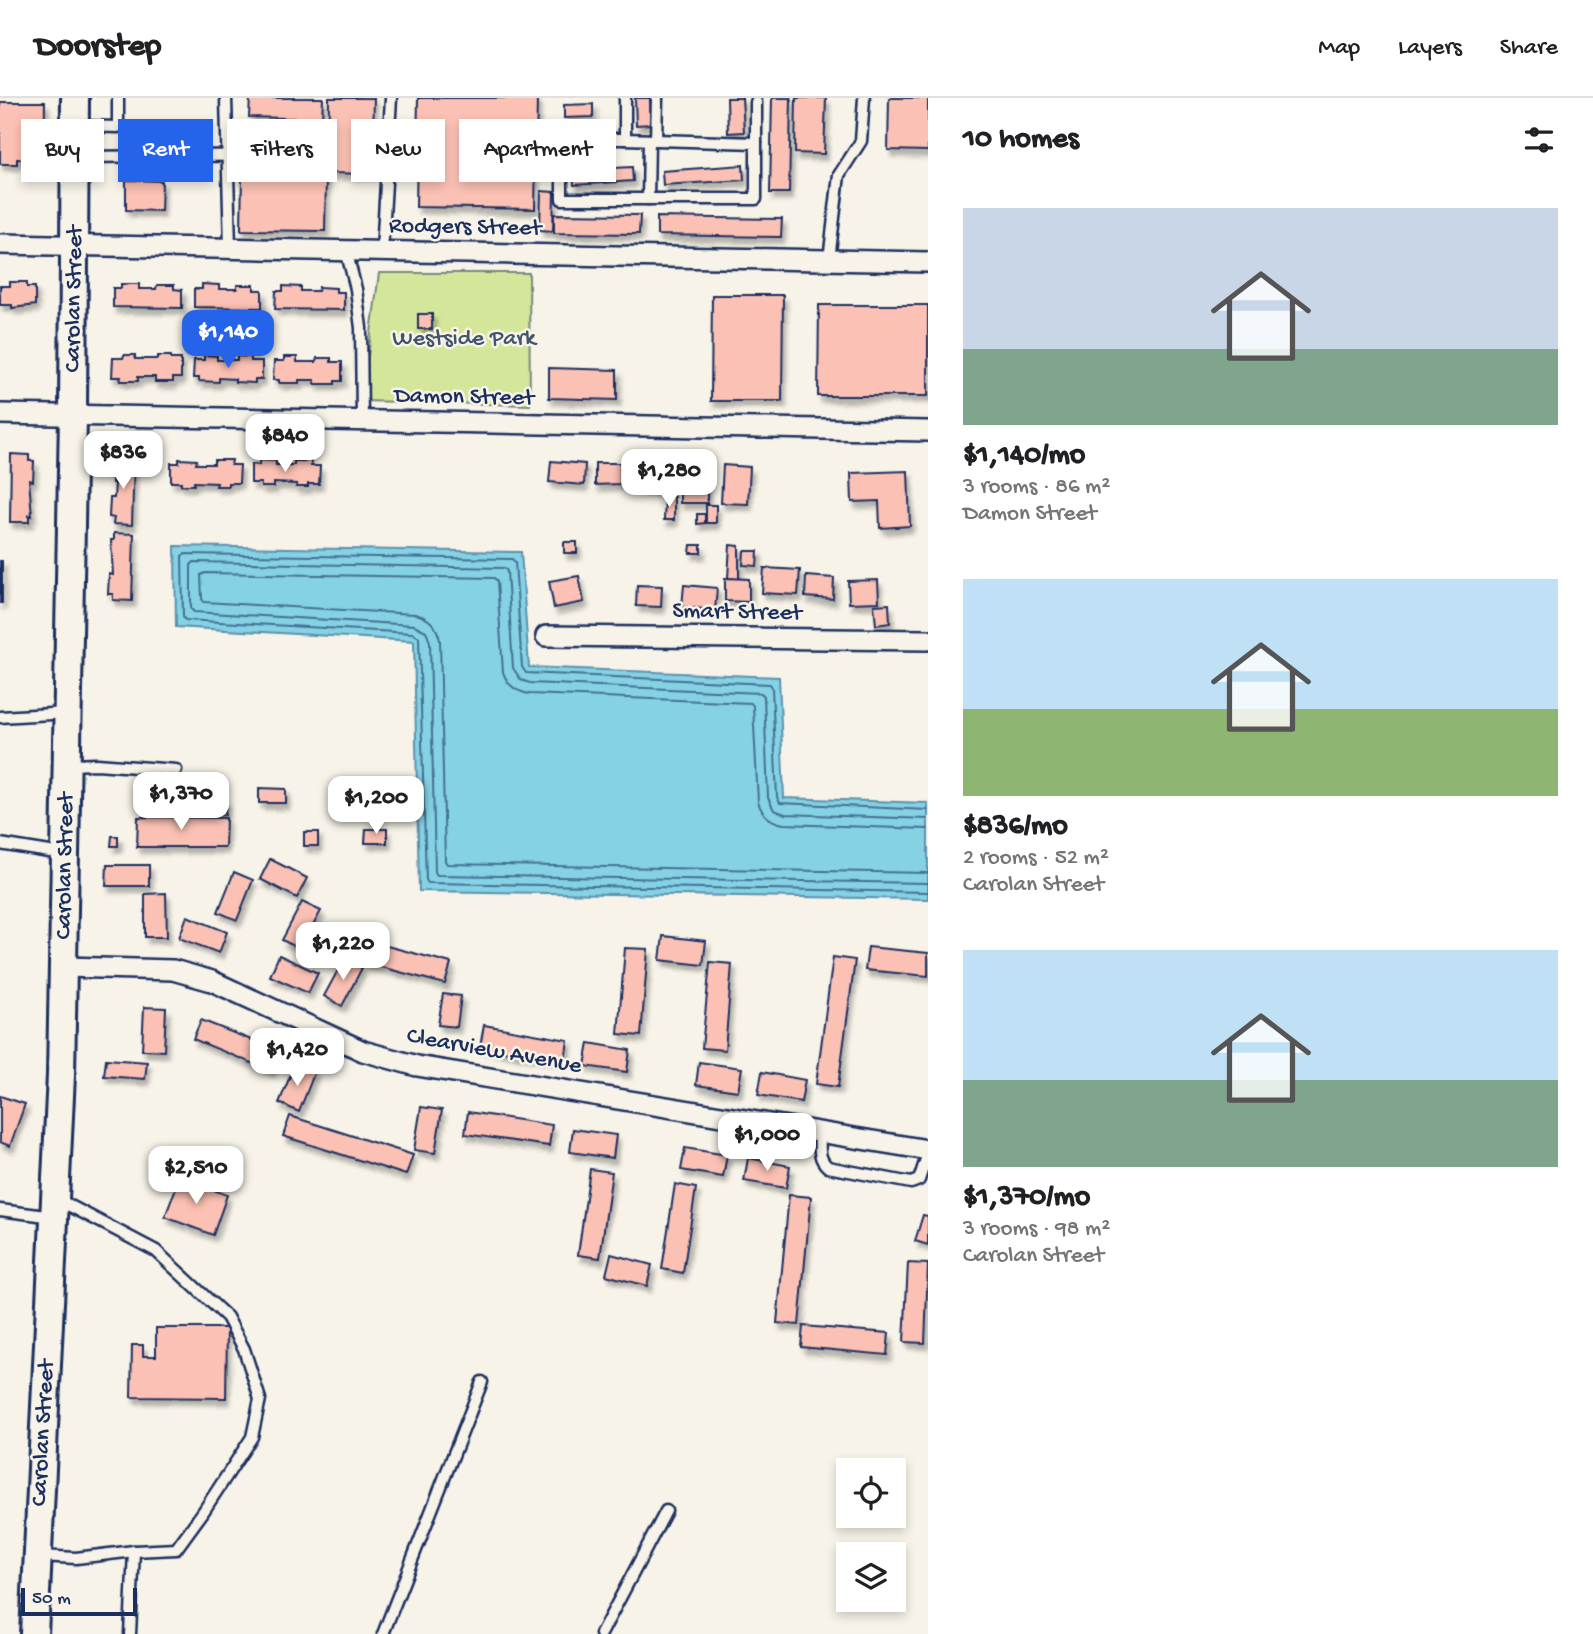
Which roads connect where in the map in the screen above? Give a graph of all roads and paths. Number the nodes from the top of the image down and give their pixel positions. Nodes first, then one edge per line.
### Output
1 (75, 98) edge
2 (118, 98) edge
3 (226, 98) edge
4 (391, 98) edge
5 (625, 98) edge
6 (657, 98) edge
7 (864, 98) edge
8 (756, 102) dead end
9 (75, 119) edge
10 (104, 127) edge
11 (227, 127) edge
12 (625, 139) junction
13 (652, 140) junction
14 (756, 143) junction
15 (227, 156) edge
16 (104, 157) edge
17 (75, 182) edge
18 (229, 182) edge
19 (648, 199) junction
20 (0, 244) edge
21 (75, 244) junction
22 (230, 247) junction
23 (346, 250) junction
24 (382, 251) junction
25 (830, 260) junction
26 (928, 262) edge
27 (0, 414) edge
28 (74, 415) junction
29 (362, 421) junction
30 (928, 431) edge
31 (546, 636) dead end
32 (928, 640) edge
33 (68, 713) junction
34 (0, 717) edge
35 (67, 765) junction
36 (176, 770) dead end
37 (0, 844) edge
38 (66, 855) junction
39 (64, 967) junction
40 (820, 1133) junction
41 (928, 1152) edge
42 (55, 1208) junction
43 (0, 1210) edge
44 (482, 1382) dead end
45 (666, 1511) dead end
46 (134, 1550) junction
47 (37, 1556) junction
48 (34, 1634) edge
49 (130, 1634) edge
50 (383, 1634) edge
51 (601, 1634) edge

1 - 9 street, Carolan Street
2 - 10 lane
3 - 11 lane
4 - 24 lane
5 - 12 lane
6 - 13 lane
7 - 25 lane
8 - 14 lane
12 - 13 lane
12 - 19 lane
13 - 14 lane
13 - 19 lane
14 - 19 lane
15 - 16 lane
17 - 21 street, Carolan Street
18 - 22 lane
20 - 21 street, Rodgers Street
21 - 22 street, Rodgers Street
21 - 28 street, Carolan Street
22 - 23 street, Rodgers Street
23 - 24 street, Rodgers Street
23 - 29 lane
24 - 25 street, Rodgers Street
25 - 26 street, Rodgers Street
27 - 28 street, Damon Street
28 - 29 street, Damon Street
28 - 33 street, Carolan Street
29 - 30 street, Damon Street
31 - 32 street, Smart Street
33 - 34 lane
33 - 35 street, Carolan Street
35 - 36 lane
35 - 38 street, Carolan Street
37 - 38 lane
38 - 39 street, Carolan Street
39 - 40 street, Clearview Avenue
39 - 42 street, Carolan Street
40 - 41 street, Clearview Avenue
40 - 41 lane
42 - 43 lane
42 - 46 lane
42 - 47 street, Carolan Street
44 - 50 lane
45 - 51 lane
46 - 47 lane
46 - 49 lane
47 - 48 street, Carolan Street

